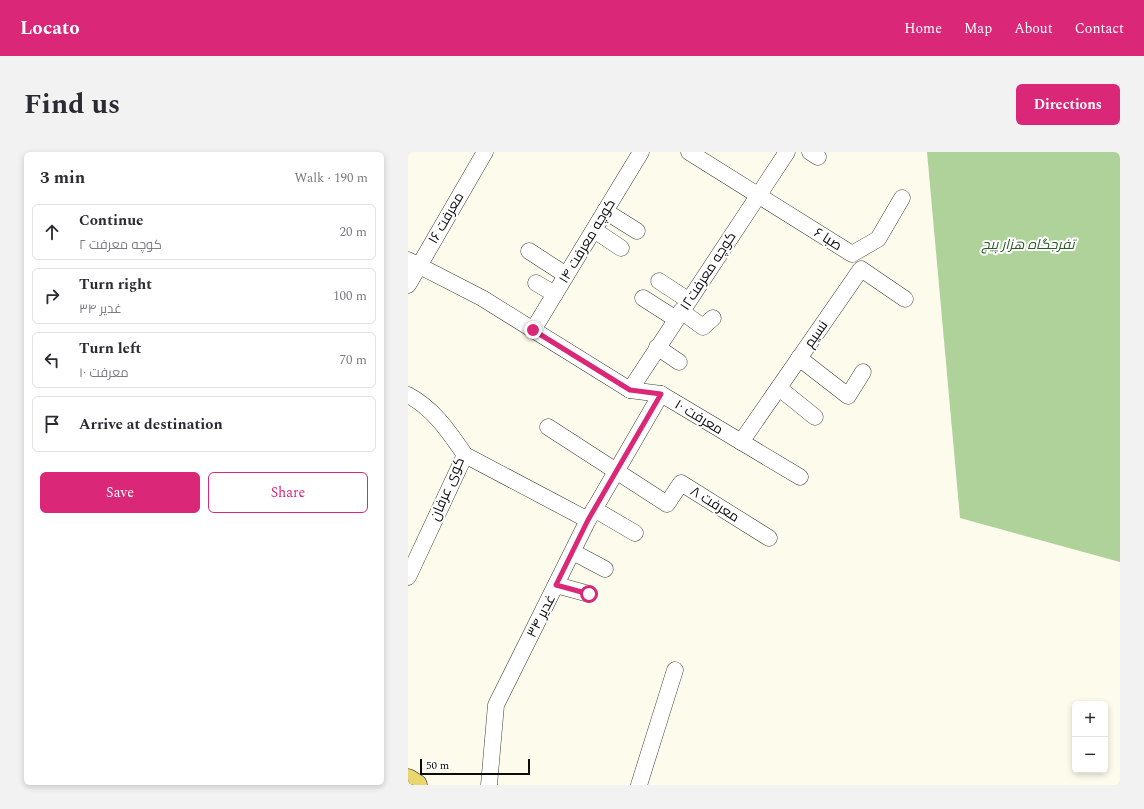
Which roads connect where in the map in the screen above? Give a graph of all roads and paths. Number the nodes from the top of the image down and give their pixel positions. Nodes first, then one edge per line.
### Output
1 (485, 152) edge
2 (641, 152) edge
3 (689, 152) edge
4 (787, 152) edge
5 (758, 195) junction
6 (902, 198) dead end
7 (605, 211) junction
8 (594, 230) junction
9 (637, 232) dead end
10 (621, 248) dead end
11 (529, 251) dead end
12 (413, 263) edge
13 (566, 275) junction
14 (659, 281) dead end
15 (536, 283) dead end
16 (408, 285) edge
17 (555, 294) junction
18 (644, 298) dead end
19 (905, 299) dead end
20 (682, 310) junction
21 (713, 318) dead end
22 (533, 330) junction
23 (657, 347) junction
24 (799, 358) junction
25 (679, 362) dead end
26 (863, 372) dead end
27 (779, 388) junction
28 (630, 390) junction
29 (661, 394) junction
30 (408, 395) edge
31 (815, 417) dead end
32 (548, 427) dead end
33 (741, 442) junction
34 (465, 455) junction
35 (616, 471) junction
36 (800, 477) dead end
37 (591, 514) junction
38 (635, 533) dead end
39 (769, 538) dead end
40 (573, 552) junction
41 (605, 569) dead end
42 (408, 577) edge
43 (556, 585) junction
44 (589, 594) dead end
45 (675, 670) dead end
46 (408, 780) edge
47 (416, 785) edge
48 (489, 785) edge
49 (639, 785) edge

1 - 12 street, معرفت ۱۶
2 - 7 street, کوچه معرفت ۱۴
3 - 5 street
4 - 5 street, کوچه معرفت۱۲
5 - 6 street, ۶ صبا
5 - 20 street, کوچه معرفت۱۲
7 - 8 street, کوچه معرفت ۱۴
7 - 9 street
8 - 10 street
8 - 13 street, کوچه معرفت ۱۴
11 - 13 street
12 - 16 street, معرفت ۱۶
12 - 22 street, معرفت ۱۰
13 - 17 street, کوچه معرفت ۱۴
14 - 20 street
15 - 17 street
17 - 22 street, کوچه معرفت ۱۴
18 - 20 street
19 - 24 street, نسیم
20 - 21 street
20 - 23 street, کوچه معرفت۱۲
22 - 28 street, معرفت ۱۰
23 - 25 street
23 - 28 street, کوچه معرفت۱۲
24 - 26 street
24 - 27 street, نسیم
27 - 31 street
27 - 33 street, نسیم
28 - 29 street, معرفت ۱۰
29 - 33 street, معرفت ۱۰
29 - 35 street, ۳۴ غدیر
30 - 34 street, کوی عرفان
32 - 35 street, معرفت ۸
33 - 36 street, معرفت ۱۰
34 - 37 street
34 - 42 street, کوی عرفان
35 - 37 street, ۳۴ غدیر
35 - 39 street, معرفت ۸
37 - 38 street
37 - 40 street, ۳۴ غدیر
40 - 41 street
40 - 43 street, ۳۴ غدیر
43 - 44 street
43 - 48 street, ۳۴ غدیر
45 - 49 street
46 - 47 main road

